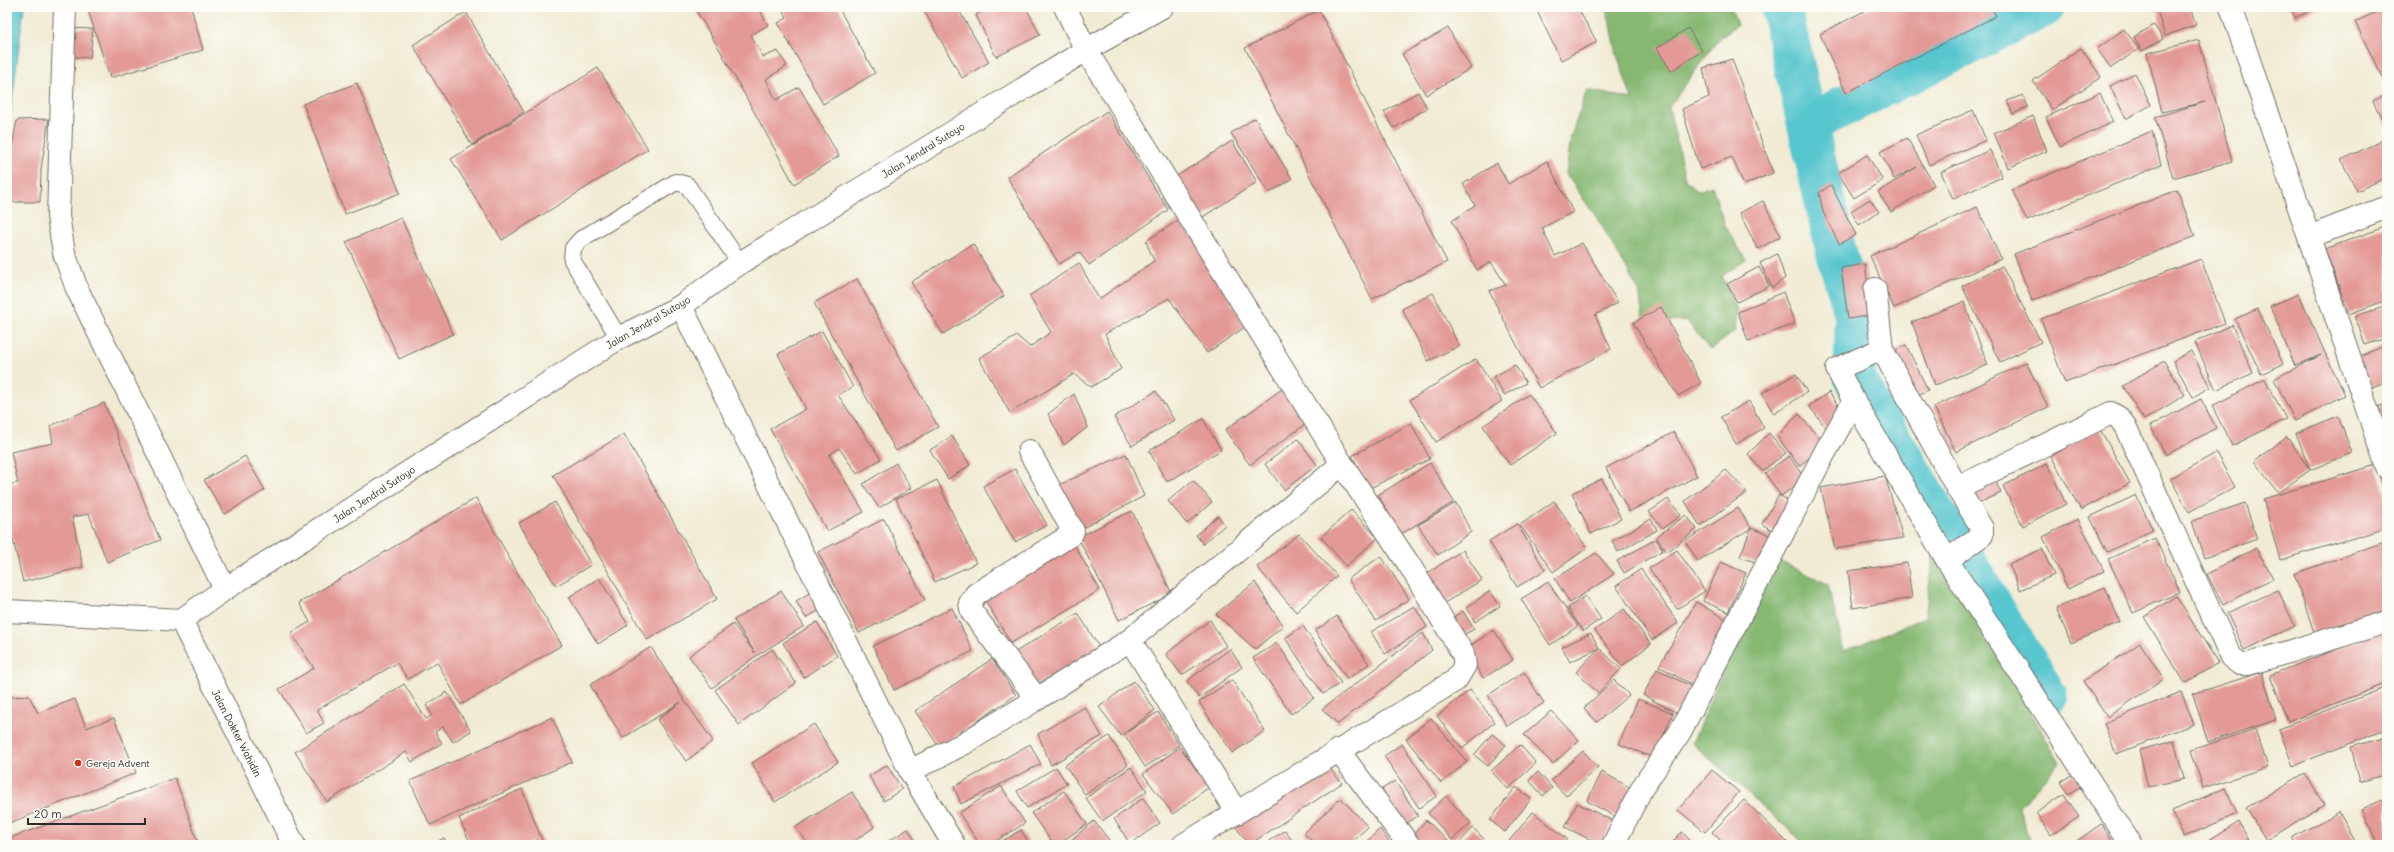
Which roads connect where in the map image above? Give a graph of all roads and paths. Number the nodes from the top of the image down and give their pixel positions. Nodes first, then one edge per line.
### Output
1 (65, 7) edge
2 (1065, 7) edge
3 (1162, 7) edge
4 (2231, 7) edge
5 (1086, 50) junction
6 (2387, 206) edge
7 (2309, 237) junction
8 (740, 263) junction
9 (1875, 289) dead end
10 (681, 306) junction
11 (619, 338) junction
12 (1876, 352) junction
13 (1854, 401) junction
14 (1029, 451) dead end
15 (1342, 464) junction
16 (2387, 468) edge
17 (1957, 488) junction
18 (1951, 557) junction
19 (225, 589) junction
20 (7, 611) edge
21 (181, 620) junction
22 (2387, 622) edge
23 (1130, 640) junction
24 (1037, 699) junction
25 (1338, 750) junction
26 (910, 771) junction
27 (1237, 814) junction
28 (294, 845) edge
29 (954, 845) edge
30 (1183, 845) edge
31 (1409, 845) edge
32 (1613, 845) edge
33 (2131, 845) edge

1 - 19 street
2 - 5 street
3 - 5 street, Jalan Jendral Sutoyo
4 - 7 street
5 - 8 street, Jalan Jendral Sutoyo
5 - 15 street
6 - 7 street
7 - 16 street
8 - 10 street, Jalan Jendral Sutoyo
8 - 11 lane
9 - 12 street
10 - 11 street, Jalan Jendral Sutoyo
10 - 26 street
11 - 19 street, Jalan Jendral Sutoyo
12 - 13 street
12 - 17 street
13 - 18 street
13 - 32 street
14 - 24 street
15 - 23 street
15 - 25 street
17 - 18 street
17 - 22 street
18 - 33 street
19 - 21 street, Jalan Jendral Sutoyo
20 - 21 street
21 - 28 street, Jalan Dokter Wahidin
23 - 24 street
23 - 27 street
24 - 26 street
25 - 27 street
25 - 31 street
26 - 29 street
27 - 30 street

